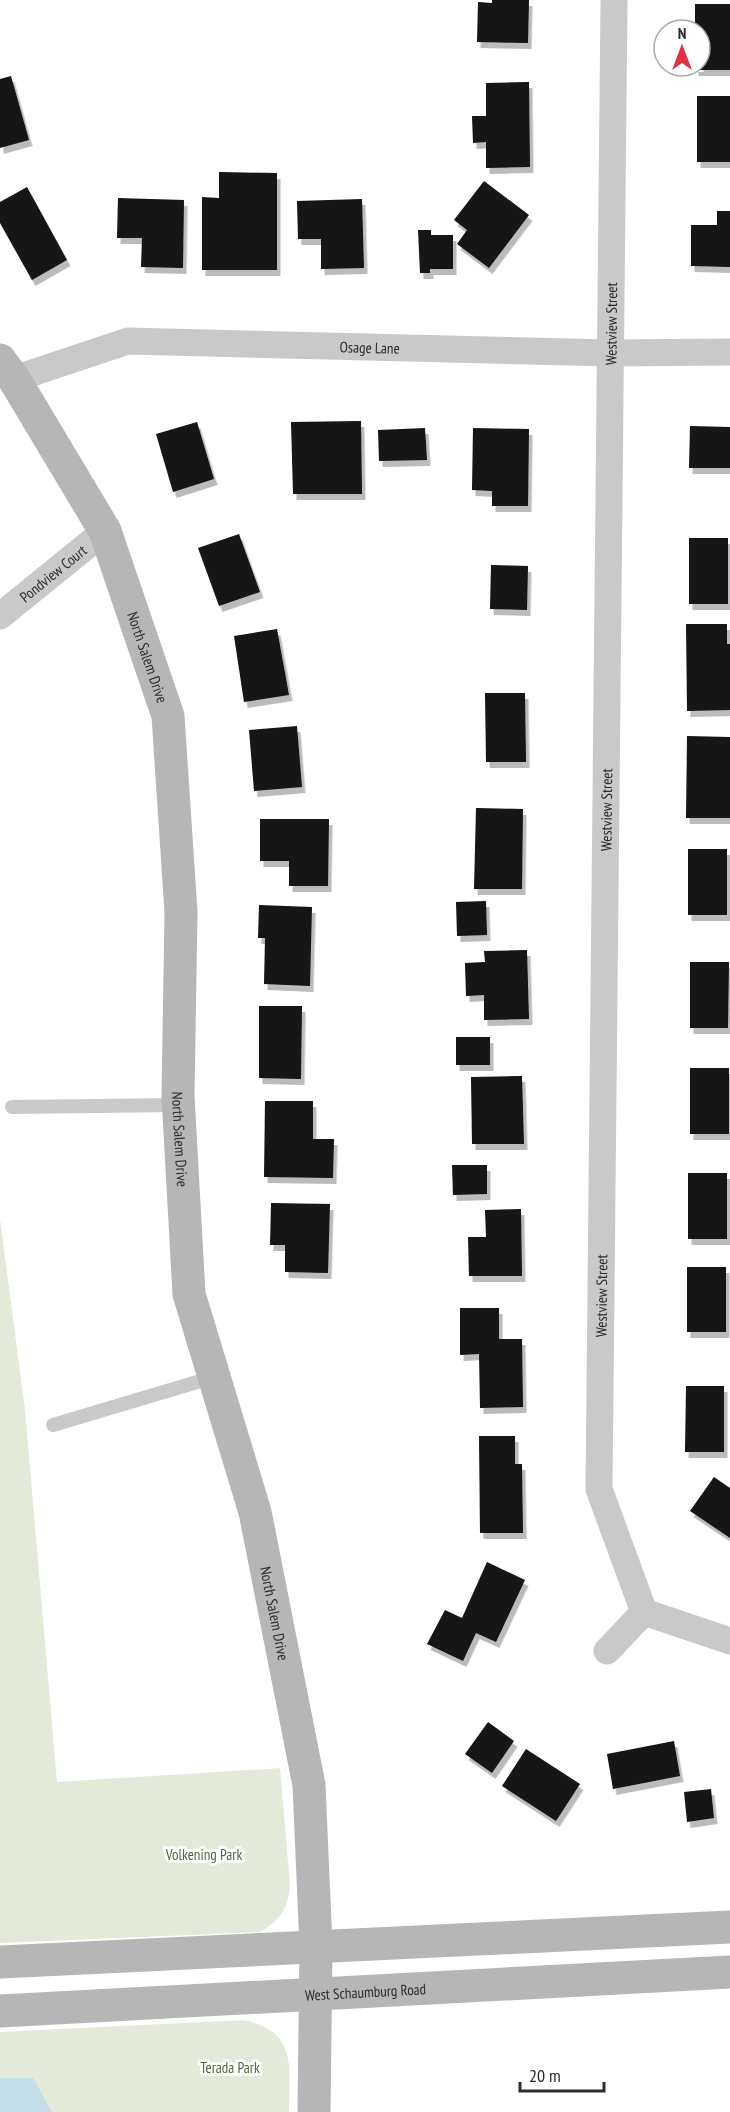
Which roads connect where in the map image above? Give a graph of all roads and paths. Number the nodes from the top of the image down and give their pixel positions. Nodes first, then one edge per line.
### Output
1 (614, 0) edge
2 (730, 352) edge
3 (611, 353) junction
4 (7, 370) edge
5 (105, 531) junction
6 (0, 616) edge
7 (178, 1105) junction
8 (12, 1107) dead end
9 (214, 1377) junction
10 (53, 1425) dead end
11 (644, 1612) junction
12 (730, 1641) edge
13 (607, 1651) dead end
14 (730, 1927) edge
15 (316, 1946) junction
16 (0, 1962) edge
17 (730, 1972) edge
18 (314, 1996) junction
19 (0, 2012) edge
20 (314, 2112) edge

1 - 3 street, Westview Street
2 - 3 street, Osage Lane
3 - 4 street, Osage Lane
3 - 11 street, Westview Street
4 - 5 street, North Salem Drive
5 - 6 street, Pondview Court
5 - 7 street, North Salem Drive
7 - 8 lane
7 - 9 street, North Salem Drive
9 - 10 lane
9 - 15 street, North Salem Drive
11 - 12 street
11 - 13 street
14 - 15 street
15 - 16 street
15 - 18 street, North Salem Drive
17 - 18 street, West Schaumburg Road
18 - 19 street, West Schaumburg Road
18 - 20 street, North Salem Drive

